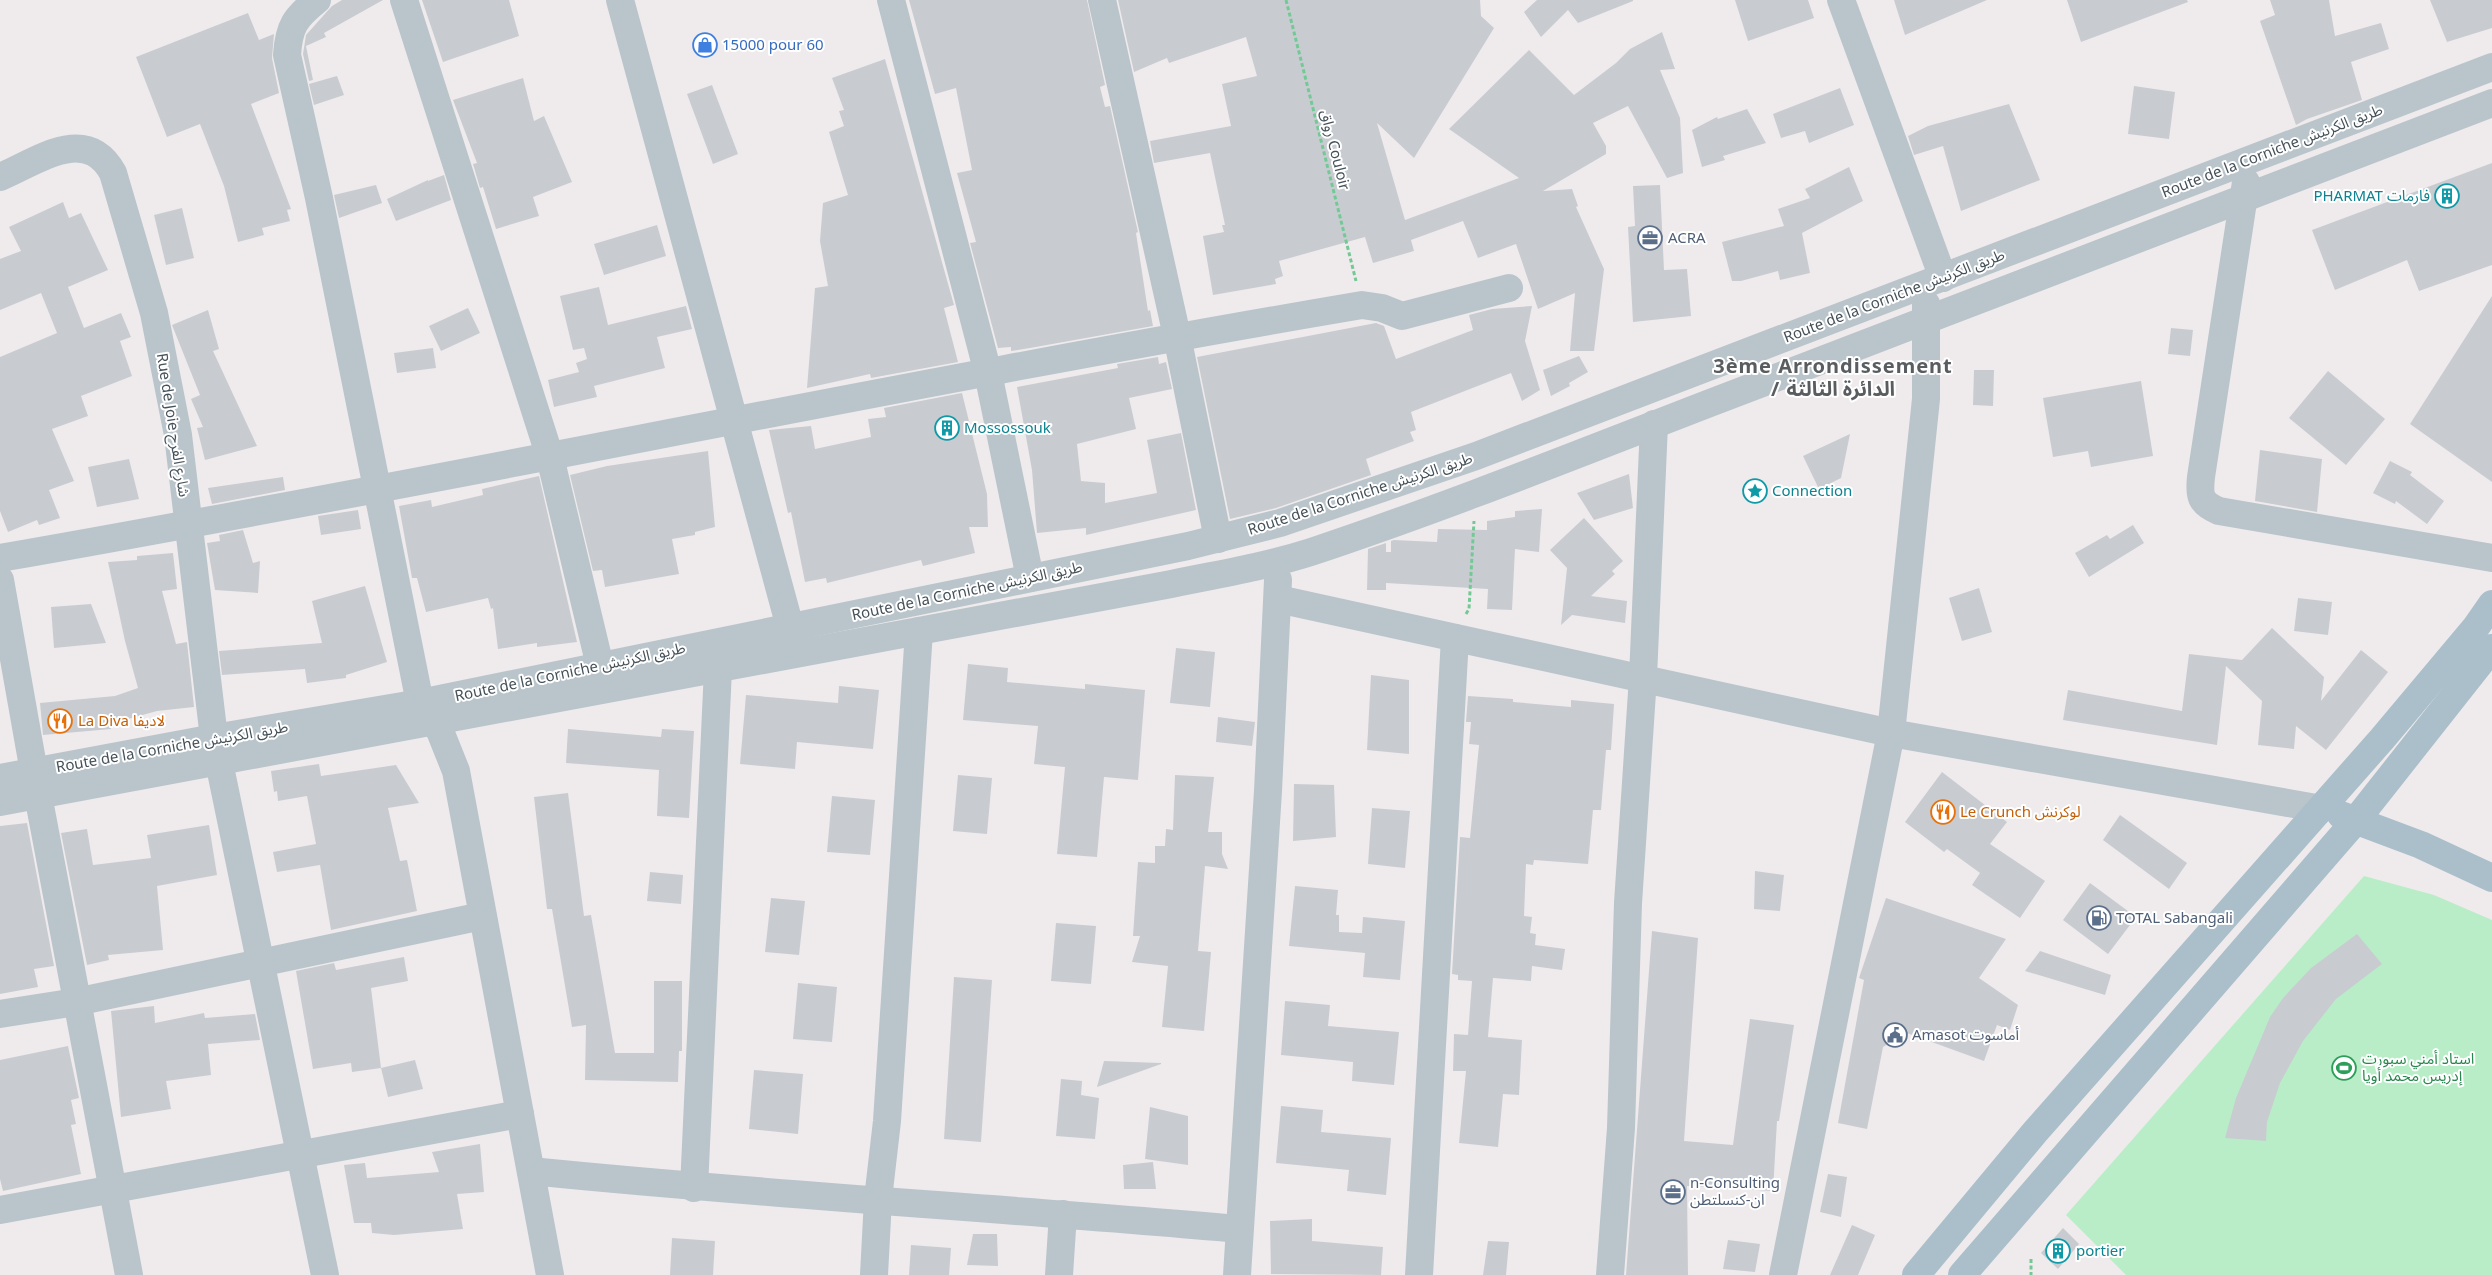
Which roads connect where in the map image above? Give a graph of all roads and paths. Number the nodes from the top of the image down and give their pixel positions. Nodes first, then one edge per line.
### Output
1 (317, 0) edge
2 (404, 0) edge
3 (620, 0) edge
4 (891, 0) edge
5 (1102, 0) edge
6 (1286, 0) edge
7 (1840, 0) edge
8 (2492, 67) edge
9 (2492, 103) edge
10 (2249, 161) junction
11 (0, 178) edge
12 (2243, 198) junction
13 (1934, 282) junction
14 (1509, 288) dead end
15 (1362, 305) junction
16 (1926, 321) junction
17 (1177, 336) junction
18 (988, 373) junction
19 (735, 420) junction
20 (1654, 424) junction
21 (550, 458) junction
22 (377, 491) junction
23 (1475, 492) junction
24 (188, 526) junction
25 (1218, 539) junction
26 (0, 558) edge
27 (2492, 558) edge
28 (1279, 561) junction
29 (1030, 578) junction
30 (0, 580) edge
31 (1278, 598) junction
32 (2492, 604) edge
33 (790, 627) junction
34 (919, 631) junction
35 (1455, 638) junction
36 (2492, 648) edge
37 (600, 666) junction
38 (718, 669) junction
39 (1644, 677) junction
40 (427, 712) junction
41 (1890, 732) junction
42 (217, 750) junction
43 (0, 778) edge
44 (36, 783) junction
45 (0, 802) edge
46 (2322, 809) junction
47 (2357, 819) junction
48 (2492, 878) edge
49 (482, 916) junction
50 (262, 962) junction
51 (76, 1002) junction
52 (0, 1014) edge
53 (520, 1114) junction
54 (2035, 1132) junction
55 (301, 1156) junction
56 (2063, 1159) junction
57 (531, 1171) junction
58 (111, 1188) junction
59 (694, 1188) junction
60 (878, 1200) junction
61 (0, 1210) edge
62 (1063, 1214) junction
63 (1239, 1229) junction
64 (2030, 1259) dead end
65 (128, 1275) edge
66 (325, 1275) edge
67 (550, 1275) edge
68 (874, 1275) edge
69 (1059, 1275) edge
70 (1237, 1275) edge
71 (1419, 1275) edge
72 (1610, 1275) edge
73 (1783, 1275) edge
74 (1916, 1275) edge
75 (1962, 1275) edge
76 (2030, 1275) edge

1 - 22 street
2 - 21 street
3 - 19 street
4 - 18 street
5 - 17 street
6 - 15 path, رواق Couloir
7 - 13 street
8 - 10 street, Route de la Corniche طريق الكرنيش
9 - 12 street, Route de la Corniche طريق الكرنيش
10 - 12 street
10 - 13 street, Route de la Corniche طريق الكرنيش
11 - 24 street, Rue de Joie شارع الفرح
12 - 16 street, Route de la Corniche طريق الكرنيش
12 - 27 street
13 - 16 street
13 - 25 street, Route de la Corniche طريق الكرنيش
14 - 15 street
15 - 17 street
16 - 20 street, Route de la Corniche طريق الكرنيش
16 - 41 street
17 - 18 street
17 - 25 street
18 - 19 street
18 - 29 street
19 - 21 street
19 - 33 street
20 - 23 street, Route de la Corniche طريق الكرنيش
20 - 39 street
21 - 22 street
21 - 37 street
22 - 24 street
22 - 40 street
23 - 28 street, Route de la Corniche طريق الكرنيش
23 - 35 path
24 - 26 street
24 - 42 street, Rue de Joie شارع الفرح
25 - 29 street, Route de la Corniche طريق الكرنيش
28 - 31 street
28 - 34 street, Route de la Corniche طريق الكرنيش
29 - 33 street, Route de la Corniche طريق الكرنيش
30 - 44 street
31 - 35 street
31 - 63 street
32 - 46 main road
33 - 37 street, Route de la Corniche طريق الكرنيش
34 - 38 street, Route de la Corniche طريق الكرنيش
34 - 60 street
35 - 39 street
35 - 71 street
36 - 47 main road
37 - 40 street, Route de la Corniche طريق الكرنيش
38 - 40 street, Route de la Corniche طريق الكرنيش
38 - 59 street
39 - 41 street
39 - 72 street
40 - 42 street, Route de la Corniche طريق الكرنيش
40 - 49 street
41 - 46 street
41 - 73 street
42 - 44 street, Route de la Corniche طريق الكرنيش
42 - 50 street, Rue de Joie شارع الفرح
43 - 44 street, Route de la Corniche طريق الكرنيش
44 - 45 street, Route de la Corniche طريق الكرنيش
44 - 51 street
46 - 47 main road
46 - 54 main road
47 - 48 main road
47 - 56 main road
49 - 50 street
49 - 53 street
50 - 51 street
50 - 55 street, Rue de Joie شارع الفرح
51 - 52 street
51 - 58 street
53 - 55 street
53 - 57 street
54 - 56 main road
54 - 74 main road
55 - 58 street
55 - 66 street, Rue de Joie شارع الفرح
56 - 75 main road
57 - 59 street
57 - 67 street
58 - 61 street
58 - 65 street
59 - 60 street
60 - 62 street
60 - 68 street
62 - 63 street
62 - 69 street
63 - 70 street
64 - 76 path

